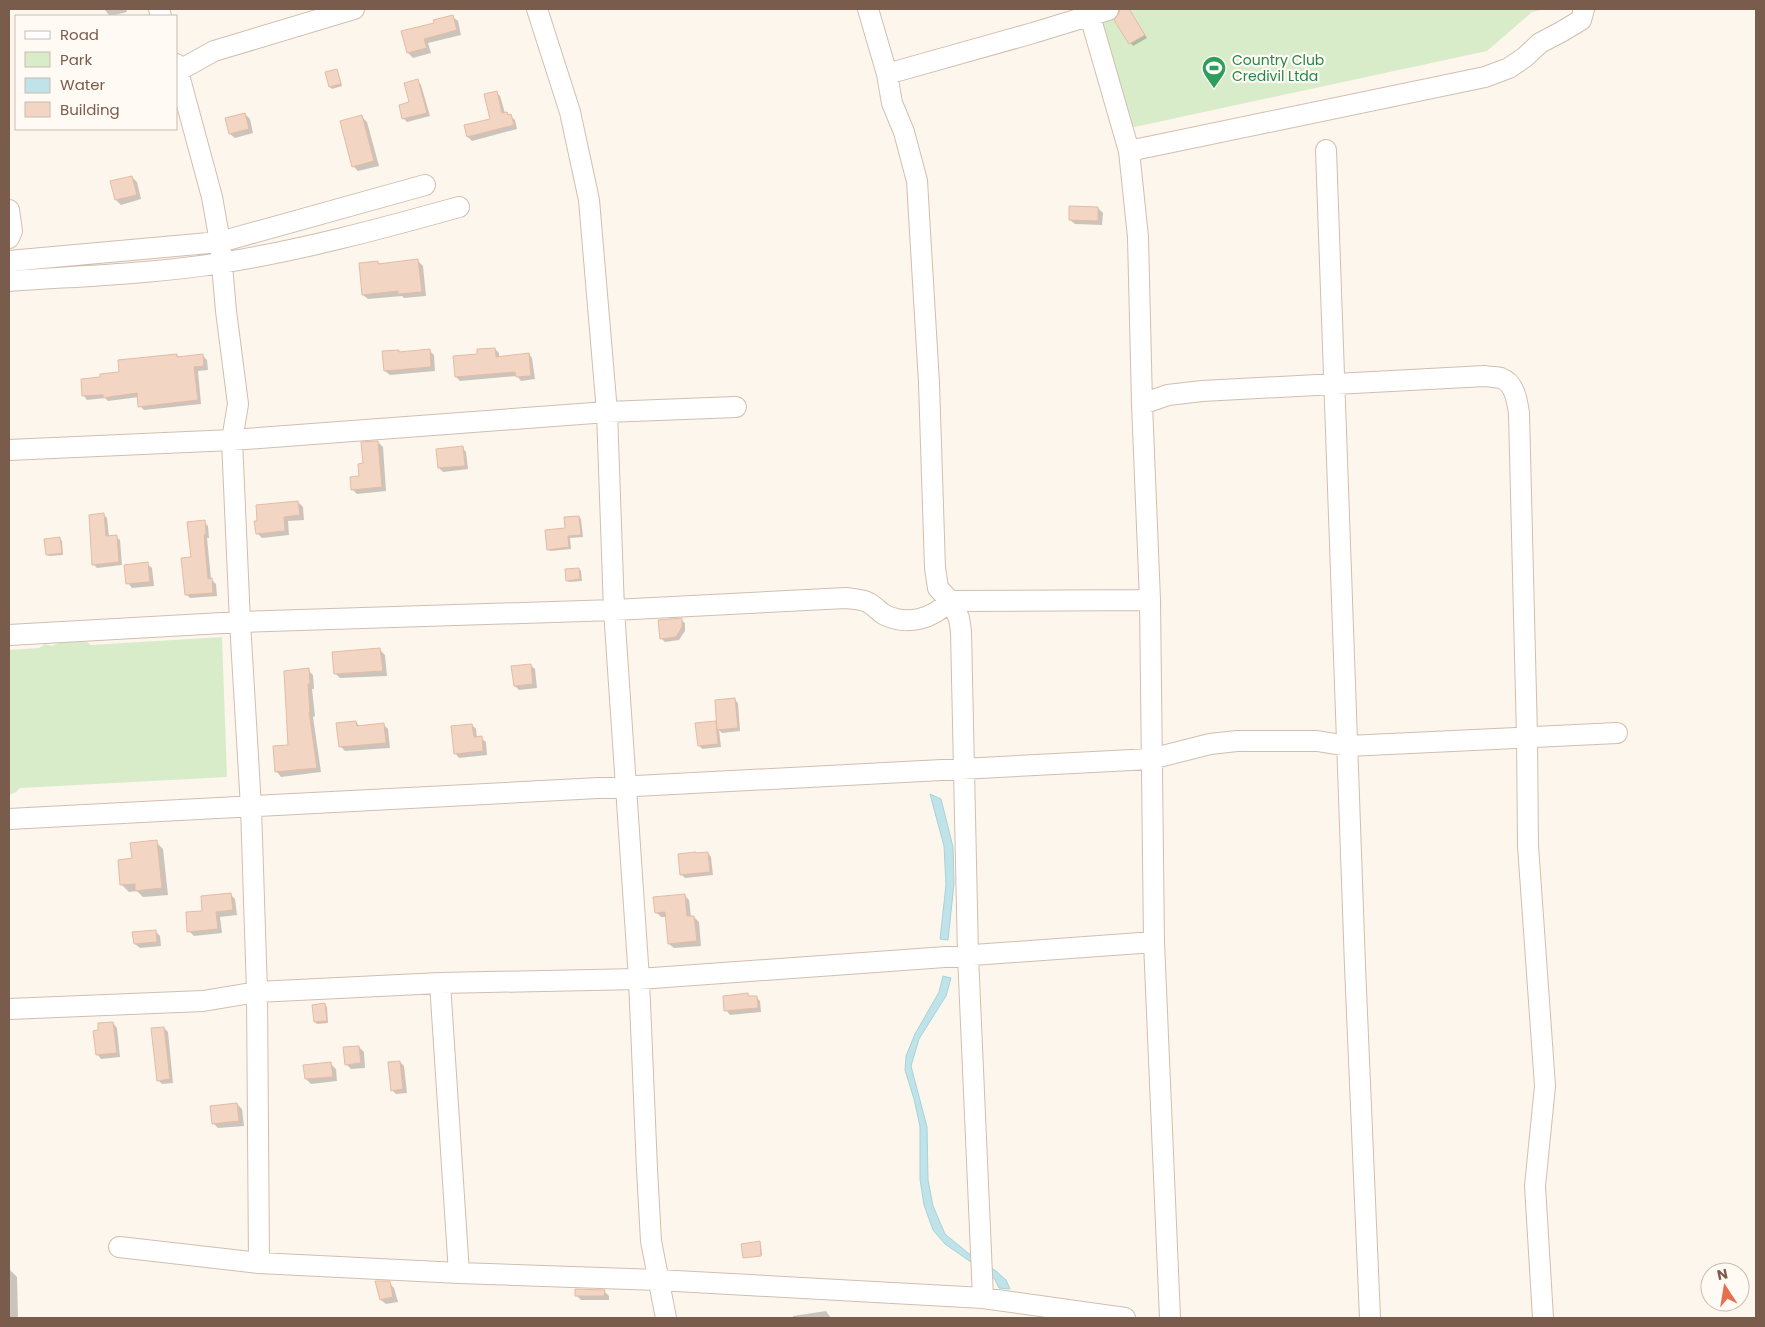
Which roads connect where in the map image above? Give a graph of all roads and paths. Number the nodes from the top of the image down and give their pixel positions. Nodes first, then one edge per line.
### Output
1 (354, 9) edge
2 (537, 9) edge
3 (868, 9) edge
4 (1584, 9) edge
5 (1095, 12) edge
6 (178, 68) edge
7 (178, 72) edge
8 (887, 74) junction
9 (1326, 150) dead end
10 (1129, 151) junction
11 (425, 185) dead end
12 (459, 208) dead end
13 (9, 210) edge
14 (9, 238) edge
15 (220, 242) junction
16 (9, 261) edge
17 (222, 263) junction
18 (9, 281) edge
19 (1334, 385) junction
20 (1142, 404) junction
21 (736, 407) dead end
22 (607, 412) junction
23 (232, 440) junction
24 (9, 450) edge
25 (1150, 600) junction
26 (950, 601) junction
27 (614, 610) junction
28 (240, 622) junction
29 (9, 635) edge
30 (1618, 733) dead end
31 (1527, 736) junction
32 (1348, 746) junction
33 (1151, 759) junction
34 (964, 769) junction
35 (625, 787) junction
36 (251, 807) junction
37 (9, 819) edge
38 (1154, 942) junction
39 (968, 955) junction
40 (639, 979) junction
41 (440, 983) junction
42 (257, 992) junction
43 (9, 1010) edge
44 (119, 1247) dead end
45 (259, 1262) junction
46 (459, 1273) junction
47 (658, 1280) junction
48 (983, 1298) junction
49 (666, 1318) edge
50 (1125, 1318) edge
51 (1170, 1318) edge
52 (1370, 1318) edge
53 (1543, 1318) edge

1 - 6 street
2 - 22 street
3 - 8 street
4 - 10 street
5 - 8 street
5 - 10 street
7 - 15 street
8 - 26 street
9 - 19 street
10 - 20 street
11 - 15 street
12 - 17 street
13 - 14 street
15 - 16 street
15 - 17 street
17 - 18 street
17 - 23 street
19 - 20 street
19 - 31 street
19 - 32 street
20 - 25 street
21 - 22 street
22 - 23 street
22 - 27 street
23 - 24 street
23 - 28 street
25 - 26 street
25 - 33 street
26 - 27 street
26 - 34 street
27 - 28 street
27 - 35 street
28 - 29 street
28 - 36 street
30 - 31 street
31 - 32 street
31 - 53 street
32 - 33 street
32 - 52 street
33 - 34 street
33 - 38 street
34 - 35 street
34 - 39 street
35 - 36 street
35 - 40 street
36 - 37 street
36 - 42 street
38 - 39 street
38 - 51 street
39 - 40 street
39 - 48 street
40 - 41 street
40 - 47 street
41 - 42 street
41 - 46 street
42 - 43 street
42 - 45 street
44 - 45 street
45 - 46 street
46 - 47 street
47 - 48 street
47 - 49 street
48 - 50 street

